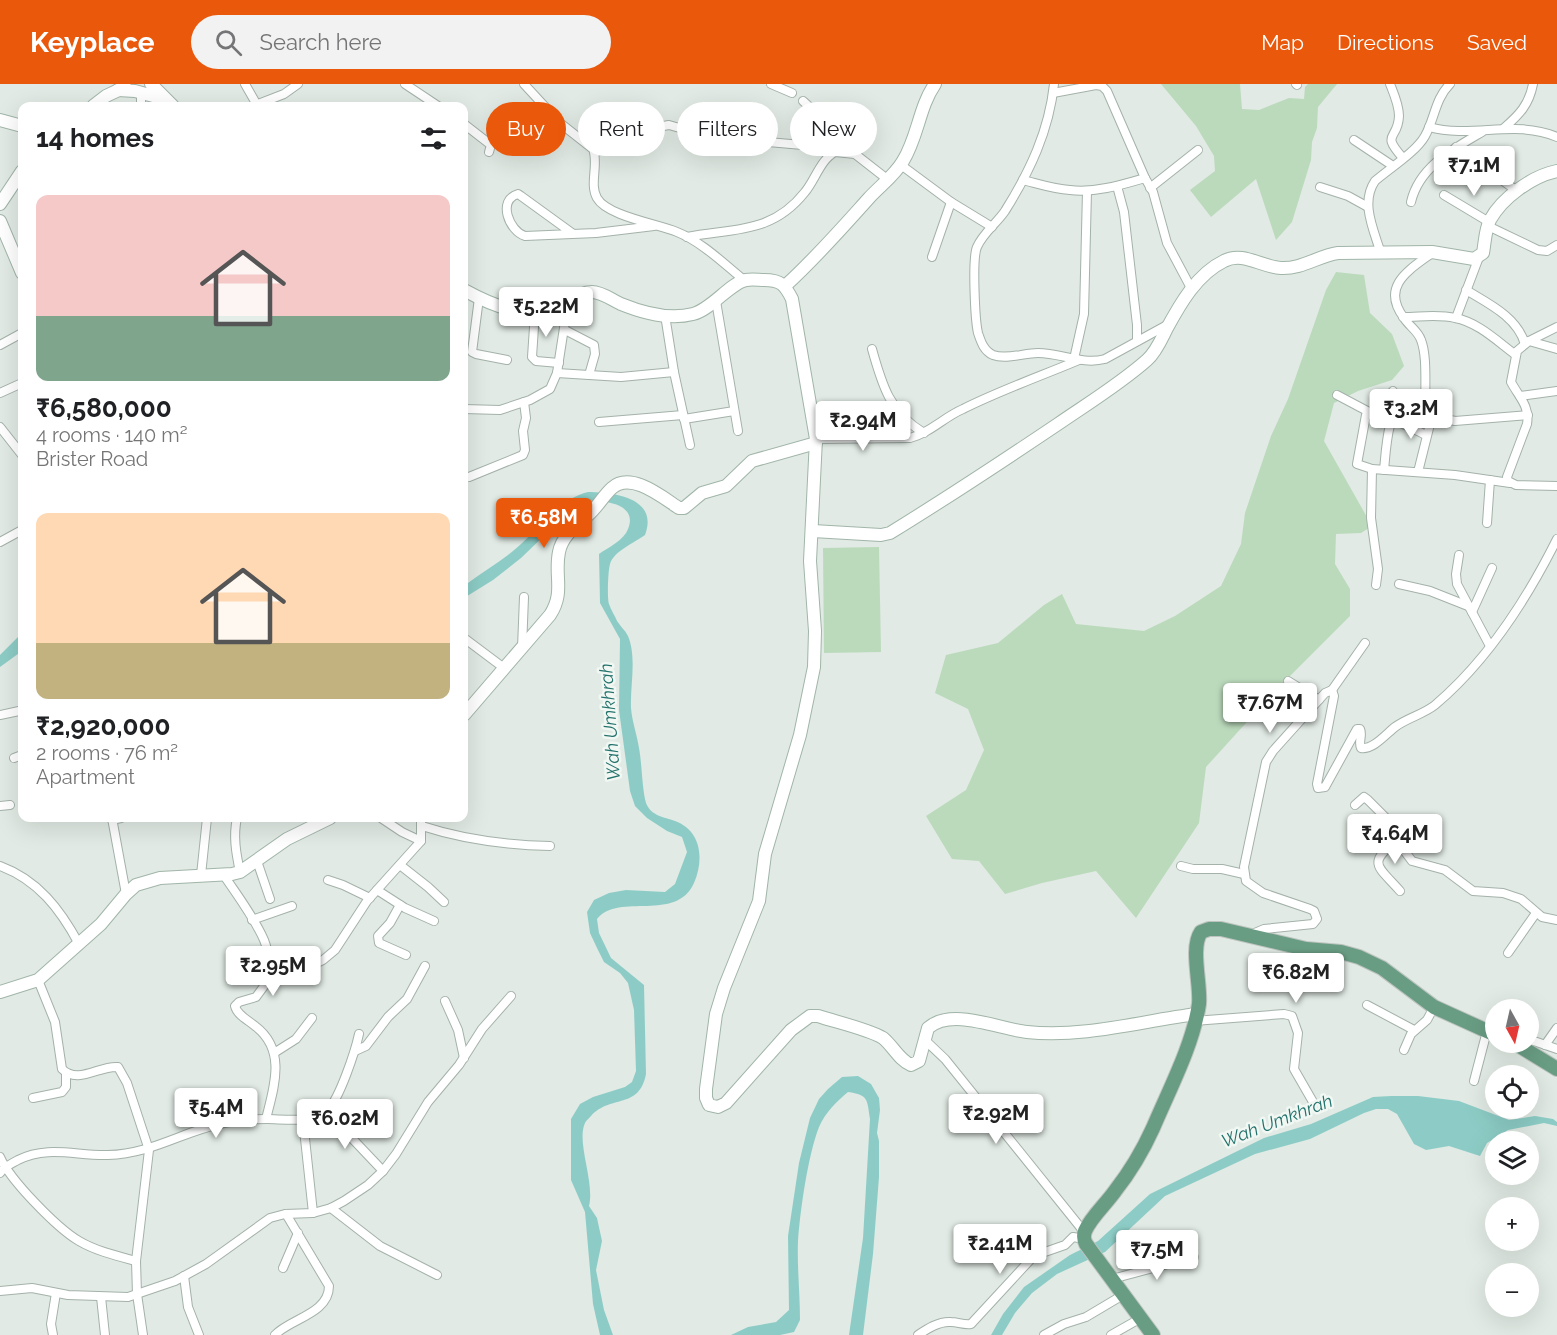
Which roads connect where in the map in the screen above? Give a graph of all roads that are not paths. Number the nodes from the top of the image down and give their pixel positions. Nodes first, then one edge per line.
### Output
1 (151, 84) edge
2 (245, 84) edge
3 (298, 84) edge
4 (405, 84) edge
5 (524, 84) edge
6 (771, 84) edge
7 (935, 84) edge
8 (1390, 84) edge
9 (1450, 84) edge
10 (1533, 84) edge
11 (136, 88) edge
12 (1440, 88) edge
13 (1054, 89) edge
14 (792, 93) dead end
15 (100, 102) edge
16 (167, 102) edge
17 (168, 102) edge
18 (253, 102) edge
19 (265, 102) edge
20 (432, 102) edge
21 (0, 120) edge
22 (18, 125) edge
23 (665, 126) edge
24 (468, 127) edge
25 (1429, 127) junction
26 (1504, 129) junction
27 (1485, 130) junction
28 (578, 136) edge
29 (1557, 137) edge
30 (486, 139) edge
31 (1354, 140) dead end
32 (790, 144) edge
33 (1456, 147) junction
34 (1197, 150) dead end
35 (595, 156) edge
36 (829, 156) edge
37 (858, 156) edge
38 (1403, 158) junction
39 (901, 165) junction
40 (1393, 166) junction
41 (1557, 171) edge
42 (18, 175) edge
43 (1145, 178) junction
44 (887, 179) junction
45 (1023, 180) junction
46 (1117, 186) junction
47 (5, 187) edge
48 (1320, 187) dead end
49 (1150, 188) junction
50 (1087, 190) junction
51 (1517, 191) junction
52 (1444, 195) dead end
53 (951, 202) junction
54 (1411, 202) dead end
55 (0, 204) edge
56 (1365, 206) junction
57 (0, 221) edge
58 (1489, 224) junction
59 (659, 225) junction
60 (992, 227) junction
61 (572, 233) junction
62 (687, 237) junction
63 (1557, 245) edge
64 (1432, 252) junction
65 (1372, 254) junction
66 (932, 257) dead end
67 (1479, 257) junction
68 (18, 264) edge
69 (744, 280) junction
70 (785, 286) junction
71 (1191, 288) junction
72 (1466, 290) junction
73 (468, 292) edge
74 (478, 298) junction
75 (716, 301) junction
76 (568, 302) junction
77 (535, 312) junction
78 (665, 315) junction
79 (1403, 317) junction
80 (1456, 318) junction
81 (1169, 324) junction
82 (1557, 327) edge
83 (565, 330) junction
84 (18, 336) edge
85 (1137, 341) junction
86 (1527, 342) junction
87 (0, 345) edge
88 (872, 349) dead end
89 (1557, 349) edge
90 (1516, 355) junction
91 (507, 360) dead end
92 (1077, 360) junction
93 (559, 363) junction
94 (674, 372) junction
95 (557, 373) junction
96 (589, 375) junction
97 (18, 385) edge
98 (1393, 391) dead end
99 (1557, 391) edge
100 (0, 393) edge
101 (1337, 395) dead end
102 (1521, 396) junction
103 (524, 402) junction
104 (734, 411) junction
105 (468, 412) edge
106 (1429, 413) junction
107 (1374, 414) junction
108 (1528, 415) junction
109 (683, 417) junction
110 (1390, 420) junction
111 (599, 422) dead end
112 (0, 428) edge
113 (738, 431) dead end
114 (924, 433) junction
115 (1426, 435) junction
116 (816, 441) junction
117 (18, 443) edge
118 (690, 445) dead end
119 (1372, 468) junction
120 (1384, 470) junction
121 (1418, 472) junction
122 (469, 477) dead end
123 (1490, 480) junction
124 (1510, 483) junction
125 (1557, 486) edge
126 (1487, 523) dead end
127 (813, 531) junction
128 (18, 532) edge
129 (1557, 539) edge
130 (0, 542) edge
131 (1459, 555) dead end
132 (1492, 568) dead end
133 (1399, 584) dead end
134 (1376, 585) dead end
135 (524, 597) dead end
136 (1470, 609) junction
137 (468, 641) edge
138 (1365, 643) dead end
139 (1490, 646) junction
140 (522, 648) junction
141 (504, 668) junction
142 (1288, 681) dead end
143 (1332, 690) junction
144 (1319, 700) junction
145 (468, 710) edge
146 (18, 711) edge
147 (0, 715) edge
148 (1355, 804) dead end
149 (10, 805) dead end
150 (0, 806) edge
151 (116, 822) edge
152 (207, 822) edge
153 (236, 822) edge
154 (322, 822) edge
155 (387, 822) edge
156 (422, 822) edge
157 (1397, 840) junction
158 (421, 841) junction
159 (550, 846) dead end
160 (257, 861) junction
161 (0, 866) edge
162 (400, 866) junction
163 (1181, 866) dead end
164 (240, 872) junction
165 (223, 873) junction
166 (1244, 874) junction
167 (201, 875) junction
168 (328, 880) dead end
169 (377, 890) junction
170 (1400, 891) dead end
171 (126, 894) junction
172 (370, 898) junction
173 (270, 899) dead end
174 (444, 902) dead end
175 (400, 905) junction
176 (292, 906) dead end
177 (1536, 913) junction
178 (252, 920) junction
179 (1557, 920) edge
180 (434, 921) dead end
181 (1249, 935) junction
182 (79, 944) junction
183 (1508, 953) dead end
184 (406, 955) dead end
185 (425, 966) dead end
186 (270, 978) junction
187 (38, 980) junction
188 (0, 992) edge
189 (511, 996) dead end
190 (445, 1000) dead end
191 (1367, 1005) dead end
192 (1434, 1007) junction
193 (312, 1018) dead end
194 (1196, 1018) junction
195 (1557, 1028) edge
196 (1414, 1030) junction
197 (1485, 1030) edge
198 (359, 1034) dead end
199 (925, 1040) junction
200 (1539, 1043) edge
201 (1545, 1045) junction
202 (1557, 1049) edge
203 (1404, 1050) dead end
204 (1485, 1050) edge
205 (354, 1051) junction
206 (274, 1053) junction
207 (1531, 1053) edge
208 (464, 1058) junction
209 (1557, 1069) edge
210 (66, 1073) junction
211 (1474, 1081) dead end
212 (33, 1098) dead end
213 (1313, 1102) dead end
214 (327, 1112) junction
215 (266, 1119) junction
216 (303, 1120) junction
217 (148, 1150) junction
218 (0, 1157) edge
219 (2, 1170) edge
220 (383, 1171) junction
221 (331, 1208) junction
222 (313, 1213) junction
223 (286, 1214) junction
224 (298, 1233) junction
225 (1085, 1239) junction
226 (1194, 1257) dead end
227 (136, 1262) junction
228 (283, 1268) dead end
229 (437, 1275) dead end
230 (184, 1276) junction
231 (1112, 1279) junction
232 (0, 1291) edge
233 (56, 1293) junction
234 (137, 1294) junction
235 (1123, 1295) junction
236 (101, 1297) junction
237 (1140, 1318) junction
238 (274, 1334) edge
239 (53, 1335) edge
240 (105, 1335) edge
241 (143, 1335) edge
242 (199, 1335) edge
243 (918, 1335) edge
244 (1044, 1335) edge
245 (1111, 1335) edge
246 (1153, 1335) edge

1 - 17 street
2 - 18 street
3 - 19 street
4 - 20 street
5 - 28 street
6 - 14 street
7 - 39 street
8 - 38 street
9 - 12 street
10 - 26 street
11 - 15 street
11 - 16 street
12 - 25 street
13 - 43 street
13 - 45 street
21 - 22 street
23 - 32 street
24 - 30 street
25 - 27 street
25 - 38 street
26 - 27 street
26 - 29 street
27 - 33 street
31 - 40 street
33 - 51 street
33 - 54 street
34 - 49 street
35 - 59 street
36 - 62 street
37 - 44 street
38 - 40 street
39 - 44 street
39 - 53 street
40 - 56 street
41 - 51 street
42 - 47 street
43 - 46 street
43 - 49 street
44 - 70 street
45 - 50 street
45 - 60 street
46 - 50 street
46 - 85 street
47 - 55 street
48 - 56 street
49 - 71 street
50 - 92 street
51 - 58 street
52 - 58 street
53 - 60 street
53 - 66 street
56 - 65 street
57 - 68 street
58 - 63 street
58 - 67 street
59 - 61 street
59 - 62 street
60 - 92 street
61 - 61 street
62 - 69 street
64 - 65 street
64 - 67 street
64 - 79 street
65 - 71 street
67 - 72 street
69 - 70 street
69 - 75 street
70 - 116 street
71 - 81 street
72 - 80 street
72 - 86 street
73 - 74 street
74 - 77 street
74 - 91 street
75 - 78 street
75 - 104 street
76 - 77 street
76 - 78 street
76 - 83 street
77 - 93 street
78 - 94 street
79 - 80 street
79 - 106 street
80 - 90 street
81 - 85 street
81 - 127 street
82 - 86 street
83 - 93 street
83 - 96 street
84 - 87 street
85 - 92 street
86 - 89 street
86 - 90 street
88 - 114 street
90 - 102 street
92 - 114 street
93 - 95 street
94 - 96 street
94 - 109 street
95 - 96 street
95 - 103 street
97 - 100 street
98 - 107 street
99 - 102 street
101 - 107 street
102 - 108 street
103 - 105 street
103 - 122 street
104 - 109 street
104 - 113 street
106 - 108 street
106 - 110 street
106 - 115 street
107 - 110 street
107 - 119 street
108 - 124 street
109 - 111 street
109 - 118 street
110 - 115 street
110 - 120 street
112 - 117 street
114 - 116 street
115 - 121 street
116 - 127 street
116 - 140 street
119 - 120 street
119 - 134 street
120 - 121 street
121 - 123 street
123 - 124 street
123 - 126 street
124 - 125 street
127 - 199 street
128 - 130 street
129 - 139 street
131 - 136 street
132 - 136 street
133 - 136 street
135 - 140 street
136 - 139 street
137 - 141 street
138 - 143 street
139 - 143 street
140 - 141 street
141 - 145 street
142 - 144 street
143 - 144 street
144 - 166 street
146 - 147 street
148 - 157 street
149 - 150 street
151 - 171 street
152 - 167 street
153 - 164 street
154 - 160 street
155 - 158 street
156 - 158 street
156 - 159 street
157 - 170 street
157 - 177 street
158 - 162 street
160 - 164 street
160 - 173 street
161 - 182 street
162 - 169 street
162 - 174 street
163 - 166 street
164 - 165 street
165 - 167 street
165 - 178 street
166 - 181 street
167 - 171 street
168 - 172 street
169 - 172 street
169 - 175 street
171 - 182 street
172 - 186 street
175 - 180 street
175 - 184 street
176 - 178 street
177 - 179 street
177 - 183 street
178 - 186 street
181 - 192 main road
181 - 194 main road
182 - 187 street
185 - 205 street
186 - 206 street
187 - 188 street
187 - 210 street
189 - 208 street
190 - 208 street
191 - 196 street
192 - 196 street
192 - 197 main road
193 - 206 street
194 - 199 street
194 - 213 street
194 - 225 main road
195 - 201 street
196 - 203 street
198 - 205 street
199 - 225 street
200 - 201 street
201 - 202 street
204 - 211 street
205 - 214 street
206 - 215 street
207 - 209 main road
208 - 220 street
210 - 212 street
210 - 217 street
214 - 216 street
214 - 220 street
215 - 216 street
215 - 217 street
216 - 222 street
217 - 219 street
217 - 227 street
218 - 219 street
219 - 227 street
220 - 221 street
221 - 222 street
221 - 229 street
222 - 223 street
223 - 224 street
223 - 230 street
224 - 228 street
224 - 238 street
225 - 231 main road
225 - 243 street
226 - 231 street
227 - 234 street
230 - 234 street
230 - 242 street
231 - 235 main road
232 - 233 street
233 - 236 street
233 - 239 street
234 - 236 street
234 - 241 street
235 - 237 main road
235 - 244 street
236 - 240 street
237 - 245 street
237 - 246 main road

